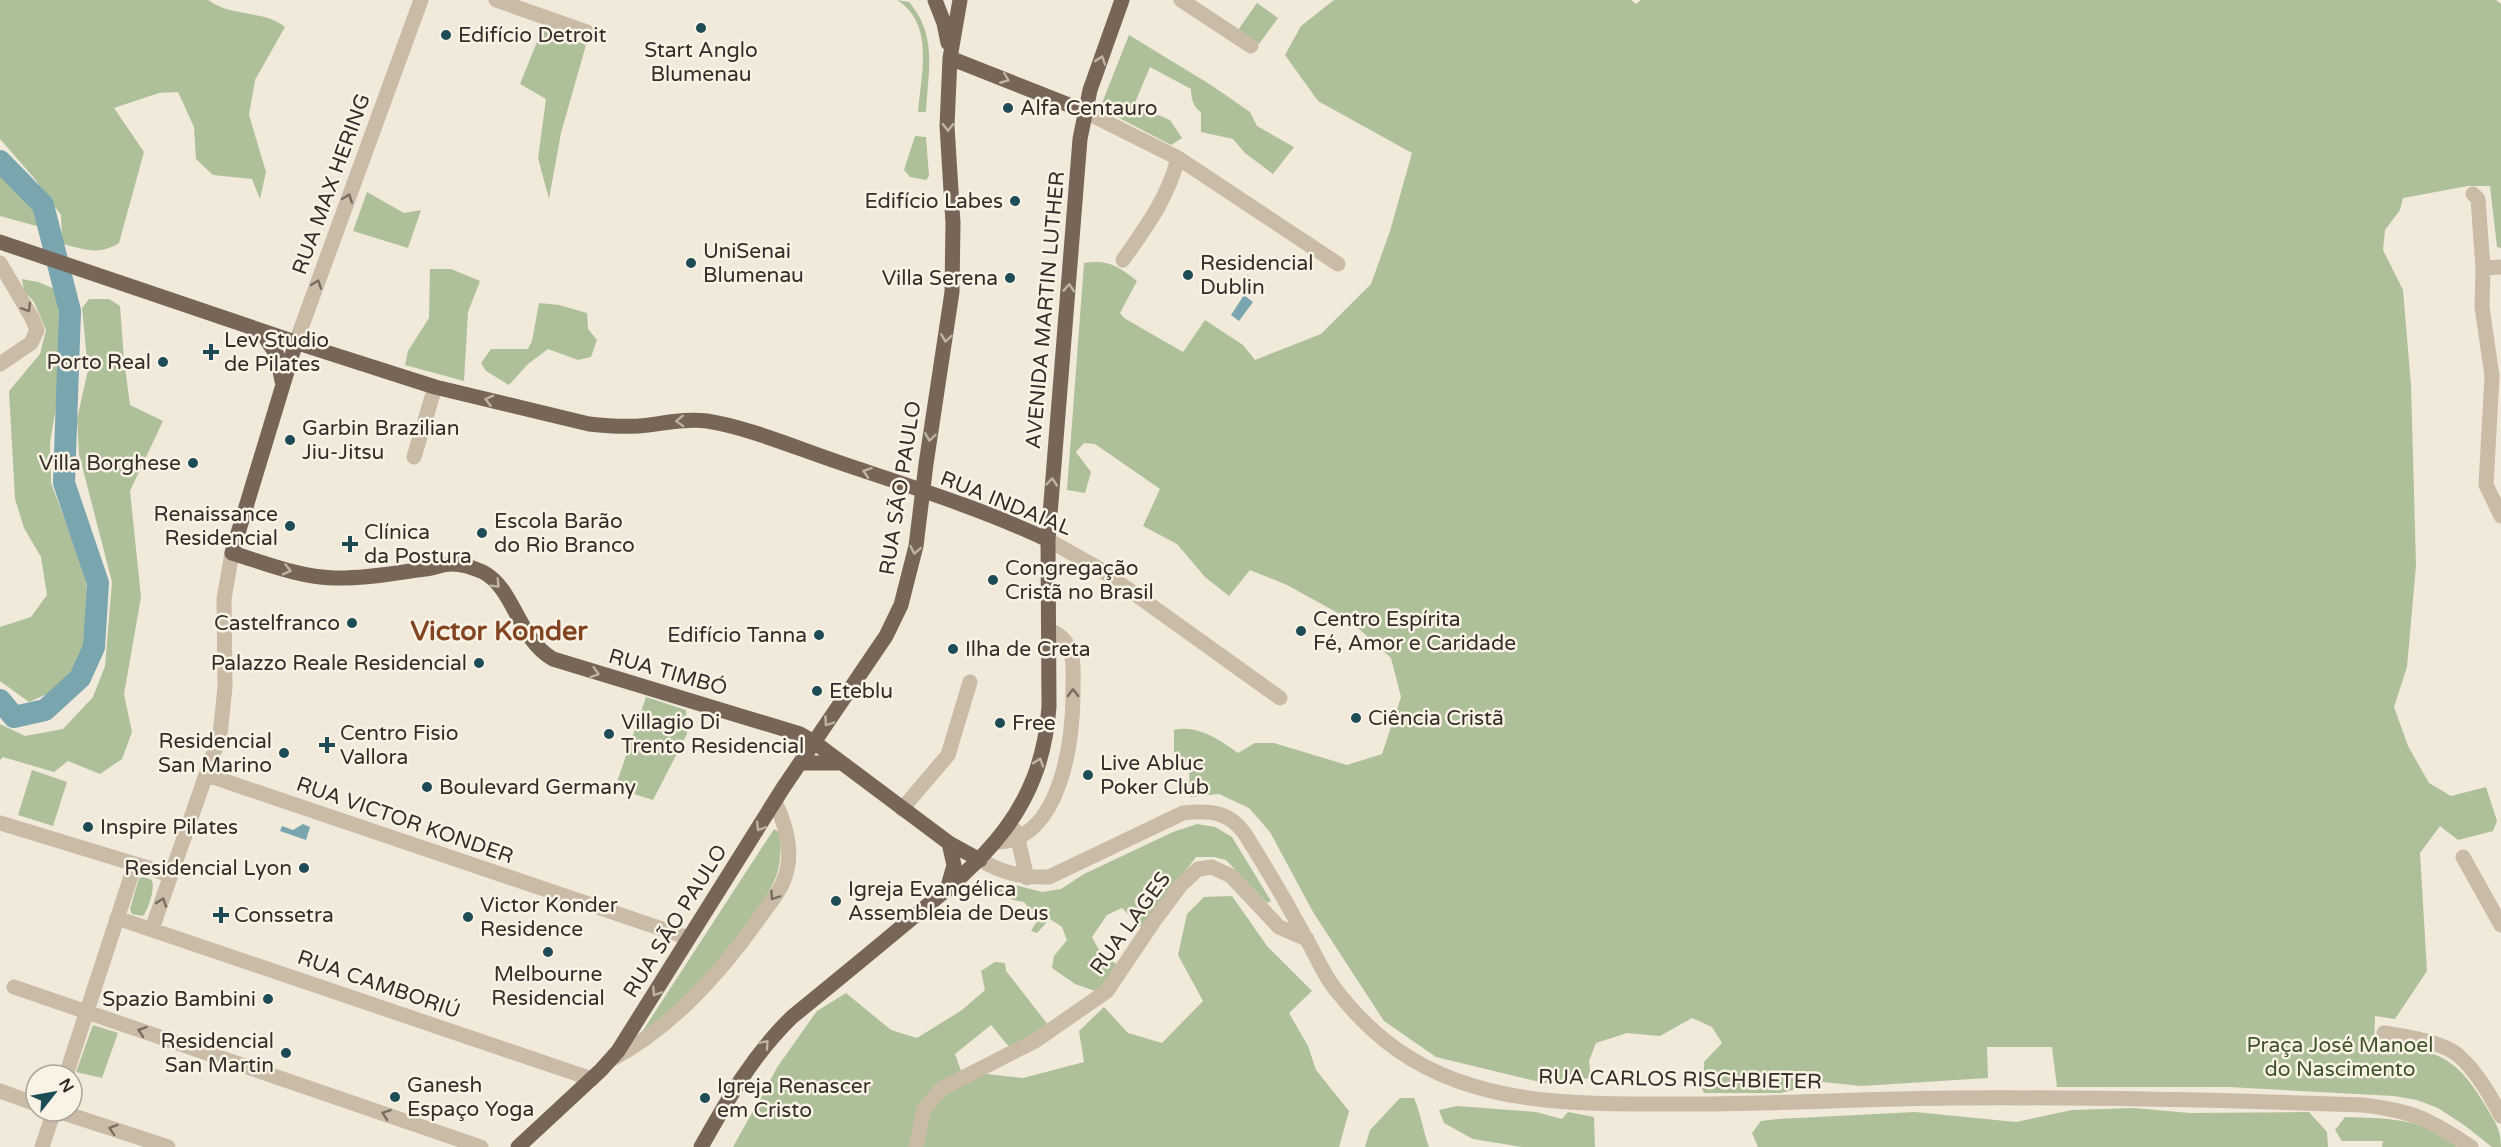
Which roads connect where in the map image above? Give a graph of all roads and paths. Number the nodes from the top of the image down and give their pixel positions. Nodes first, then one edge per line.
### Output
1 (421, 0) edge
2 (496, 0) edge
3 (935, 0) edge
4 (960, 0) edge
5 (1122, 0) edge
6 (1181, 0) edge
7 (587, 32) dead end
8 (1251, 46) dead end
9 (950, 58) junction
10 (1084, 111) junction
11 (1178, 158) junction
12 (2472, 194) dead end
13 (1, 246) edge
14 (1122, 260) dead end
15 (0, 262) edge
16 (1338, 264) dead end
17 (2501, 267) edge
18 (2483, 268) junction
19 (260, 330) junction
20 (296, 342) junction
21 (0, 364) edge
22 (283, 384) junction
23 (435, 387) junction
24 (2495, 434) edge
25 (414, 457) dead end
26 (922, 492) junction
27 (2501, 516) edge
28 (1048, 540) junction
29 (231, 553) junction
30 (1050, 630) junction
31 (970, 682) dead end
32 (1280, 698) dead end
33 (814, 742) junction
34 (800, 763) junction
35 (841, 764) junction
36 (207, 775) junction
37 (775, 802) junction
38 (903, 809) junction
39 (1015, 815) junction
40 (0, 823) edge
41 (1018, 840) junction
42 (996, 842) junction
43 (949, 843) junction
44 (2463, 857) dead end
45 (980, 860) junction
46 (135, 864) junction
47 (171, 875) junction
48 (1027, 878) junction
49 (947, 890) junction
50 (117, 918) junction
51 (2501, 925) edge
52 (152, 929) junction
53 (689, 938) junction
54 (1307, 939) junction
55 (14, 987) dead end
56 (87, 1012) junction
57 (2384, 1033) dead end
58 (609, 1061) junction
59 (70, 1063) edge
60 (591, 1079) junction
61 (0, 1091) edge
62 (24, 1100) edge
63 (2501, 1116) edge
64 (84, 1120) edge
65 (51, 1123) edge
66 (42, 1147) edge
67 (168, 1147) edge
68 (481, 1147) edge
69 (518, 1147) edge
70 (700, 1147) edge
71 (916, 1147) edge
72 (2471, 1147) edge

20 -> 1 street, RUA MAX HERING
2 - 7 street
3 - 9 main road
4 - 9 main road, RUA SÃO PAULO
10 -> 5 main road, AVENIDA MARTIN LUTHER
6 - 8 street
9 -> 10 main road
9 -> 26 main road, RUA SÃO PAULO
10 - 11 street
28 -> 10 main road, AVENIDA MARTIN LUTHER
11 - 14 street
11 - 16 street
12 - 18 street
13 - 19 main road, RUA INDAIAL
15 -> 21 street
17 - 18 street
18 - 24 street
19 - 20 main road, RUA INDAIAL
19 - 22 main road
20 - 22 main road, RUA MAX HERING
20 - 23 main road, RUA INDAIAL
22 - 29 main road, RUA MAX HERING
23 - 25 street
26 -> 23 main road, RUA INDAIAL
24 - 27 street
26 - 28 main road, RUA INDAIAL
26 -> 33 main road, RUA SÃO PAULO
28 - 30 main road, AVENIDA MARTIN LUTHER
28 - 32 street, RUA INDAIAL
29 -> 33 main road, RUA TIMBÓ
29 - 36 street, RUA MAX HERING
39 -> 30 main road, AVENIDA MARTIN LUTHER
41 -> 30 street
31 - 38 street
33 - 34 main road, RUA SÃO PAULO
33 - 35 main road, RUA CARLOS RISCHBIETER
34 - 35 main road
34 - 37 main road, RUA SÃO PAULO
35 - 38 main road, RUA CARLOS RISCHBIETER
36 - 47 street
36 - 53 street, RUA VICTOR KONDER
37 -> 53 main road, RUA SÃO PAULO
37 -> 58 street
38 - 43 main road, RUA CARLOS RISCHBIETER
39 - 41 street
39 - 42 main road, AVENIDA MARTIN LUTHER
40 - 46 street
41 - 42 street
41 - 48 street
42 - 45 main road, AVENIDA MARTIN LUTHER
43 - 45 main road, RUA CARLOS RISCHBIETER
43 - 49 main road
44 - 51 street
45 - 48 street, RUA CARLOS RISCHBIETER
45 - 49 main road, AVENIDA MARTIN LUTHER
46 - 47 street
46 - 50 street
52 -> 47 street
48 - 54 street, RUA CARLOS RISCHBIETER
70 -> 49 main road, AVENIDA MARTIN LUTHER
50 - 52 street, RUA CAMBORIÚ
50 - 56 street
52 - 60 street, RUA CAMBORIÚ
53 -> 58 main road, RUA SÃO PAULO
54 - 71 street, RUA LAGES
54 - 72 street, RUA CARLOS RISCHBIETER
55 - 56 street
56 - 59 street
68 -> 56 street
57 - 63 street
58 - 60 main road, RUA SÃO PAULO
60 - 69 main road, RUA SÃO PAULO
61 - 62 street
67 -> 64 street
65 - 66 street

